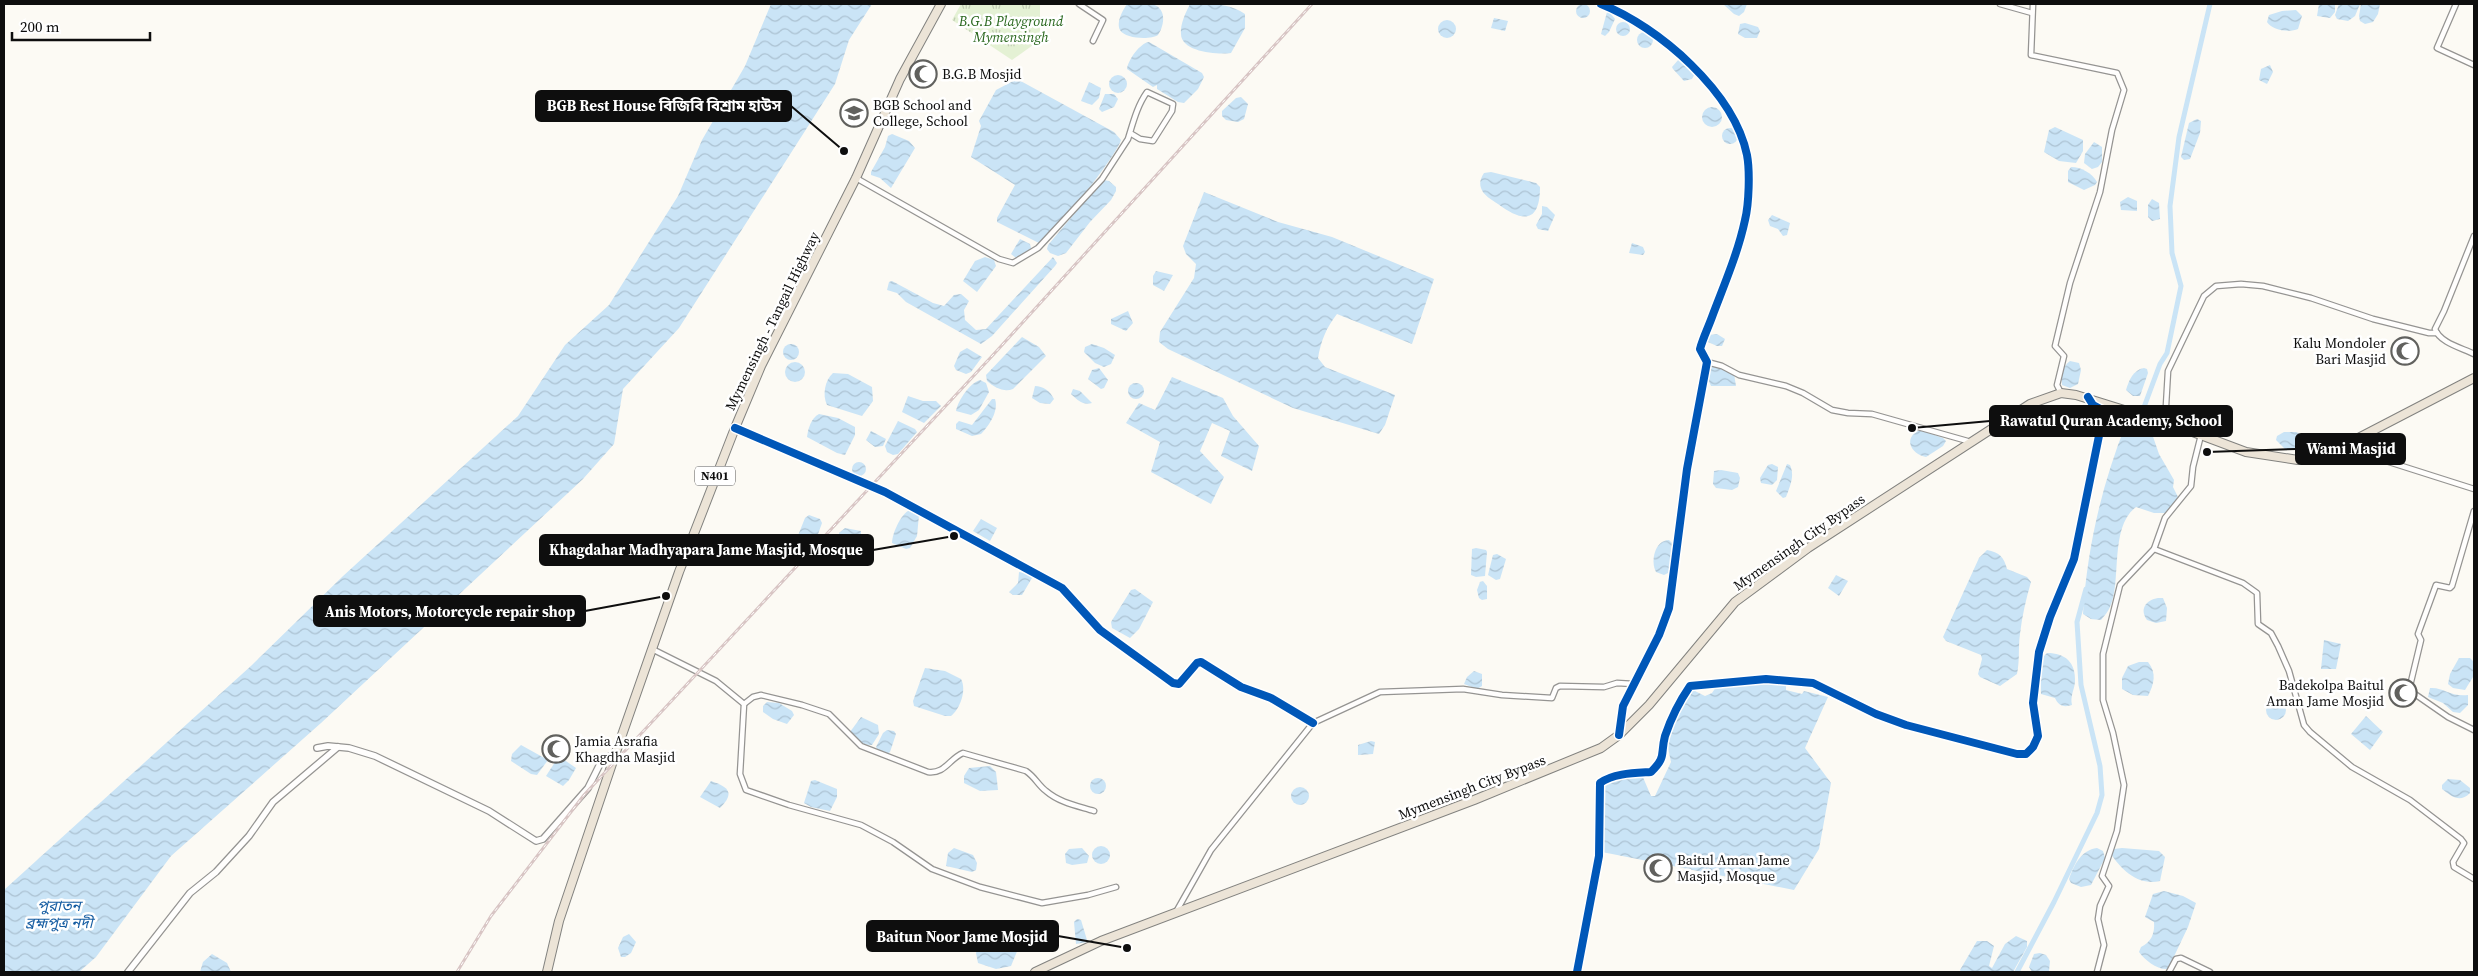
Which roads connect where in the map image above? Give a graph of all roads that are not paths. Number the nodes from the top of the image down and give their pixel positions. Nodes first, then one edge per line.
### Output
1 (941, 4) edge
2 (1079, 4) edge
3 (1601, 4) edge
4 (2000, 4) edge
5 (2033, 4) edge
6 (2456, 4) edge
7 (2032, 13) junction
8 (1094, 41) dead end
9 (2474, 65) edge
10 (1130, 133) junction
11 (856, 178) junction
12 (2474, 236) edge
13 (2436, 333) junction
14 (2474, 354) edge
15 (1707, 362) junction
16 (2474, 378) edge
17 (2061, 393) junction
18 (2088, 398) junction
19 (2166, 423) junction
20 (735, 428) junction
21 (2200, 435) junction
22 (1971, 442) junction
23 (2341, 447) junction
24 (2474, 489) edge
25 (2474, 511) edge
26 (2154, 549) junction
27 (652, 649) junction
28 (1634, 684) junction
29 (744, 704) junction
30 (1313, 723) junction
31 (2474, 730) edge
32 (1618, 735) junction
33 (338, 747) junction
34 (316, 748) dead end
35 (616, 752) junction
36 (1094, 811) dead end
37 (2474, 879) edge
38 (1116, 887) dead end
39 (1175, 913) junction
40 (128, 972) edge
41 (547, 972) edge
42 (1035, 972) edge
43 (1577, 972) edge
44 (2097, 972) edge
45 (2168, 972) edge
46 (2210, 972) edge

1 - 11 highway, Mymensingh - Tangail Highway / N401
2 - 8 street
3 - 15 street
4 - 7 street
5 - 7 street
6 - 9 street
7 - 17 street
10 - 10 street
10 - 11 street
11 - 20 highway, Mymensingh - Tangail Highway / N401
12 - 13 street
13 - 14 street
13 - 19 street
15 - 22 street
15 - 28 street
16 - 23 highway
17 - 18 highway
17 - 22 highway, Mymensingh City Bypass
18 - 19 highway
18 - 43 street
19 - 21 highway
20 - 27 highway, Mymensingh - Tangail Highway / N401
20 - 30 street
21 - 23 highway
21 - 26 street
22 - 32 highway, Mymensingh City Bypass
23 - 24 street
25 - 31 street
26 - 37 street
26 - 44 street
27 - 29 street
27 - 35 highway, Mymensingh - Tangail Highway / N401
28 - 30 street
28 - 32 street
29 - 36 street
29 - 38 street
30 - 39 street
32 - 39 highway, Mymensingh City Bypass
33 - 34 street
33 - 35 street
33 - 40 street
35 - 41 highway, Mymensingh - Tangail Highway / N401
39 - 42 highway, Mymensingh City Bypass
45 - 46 street

